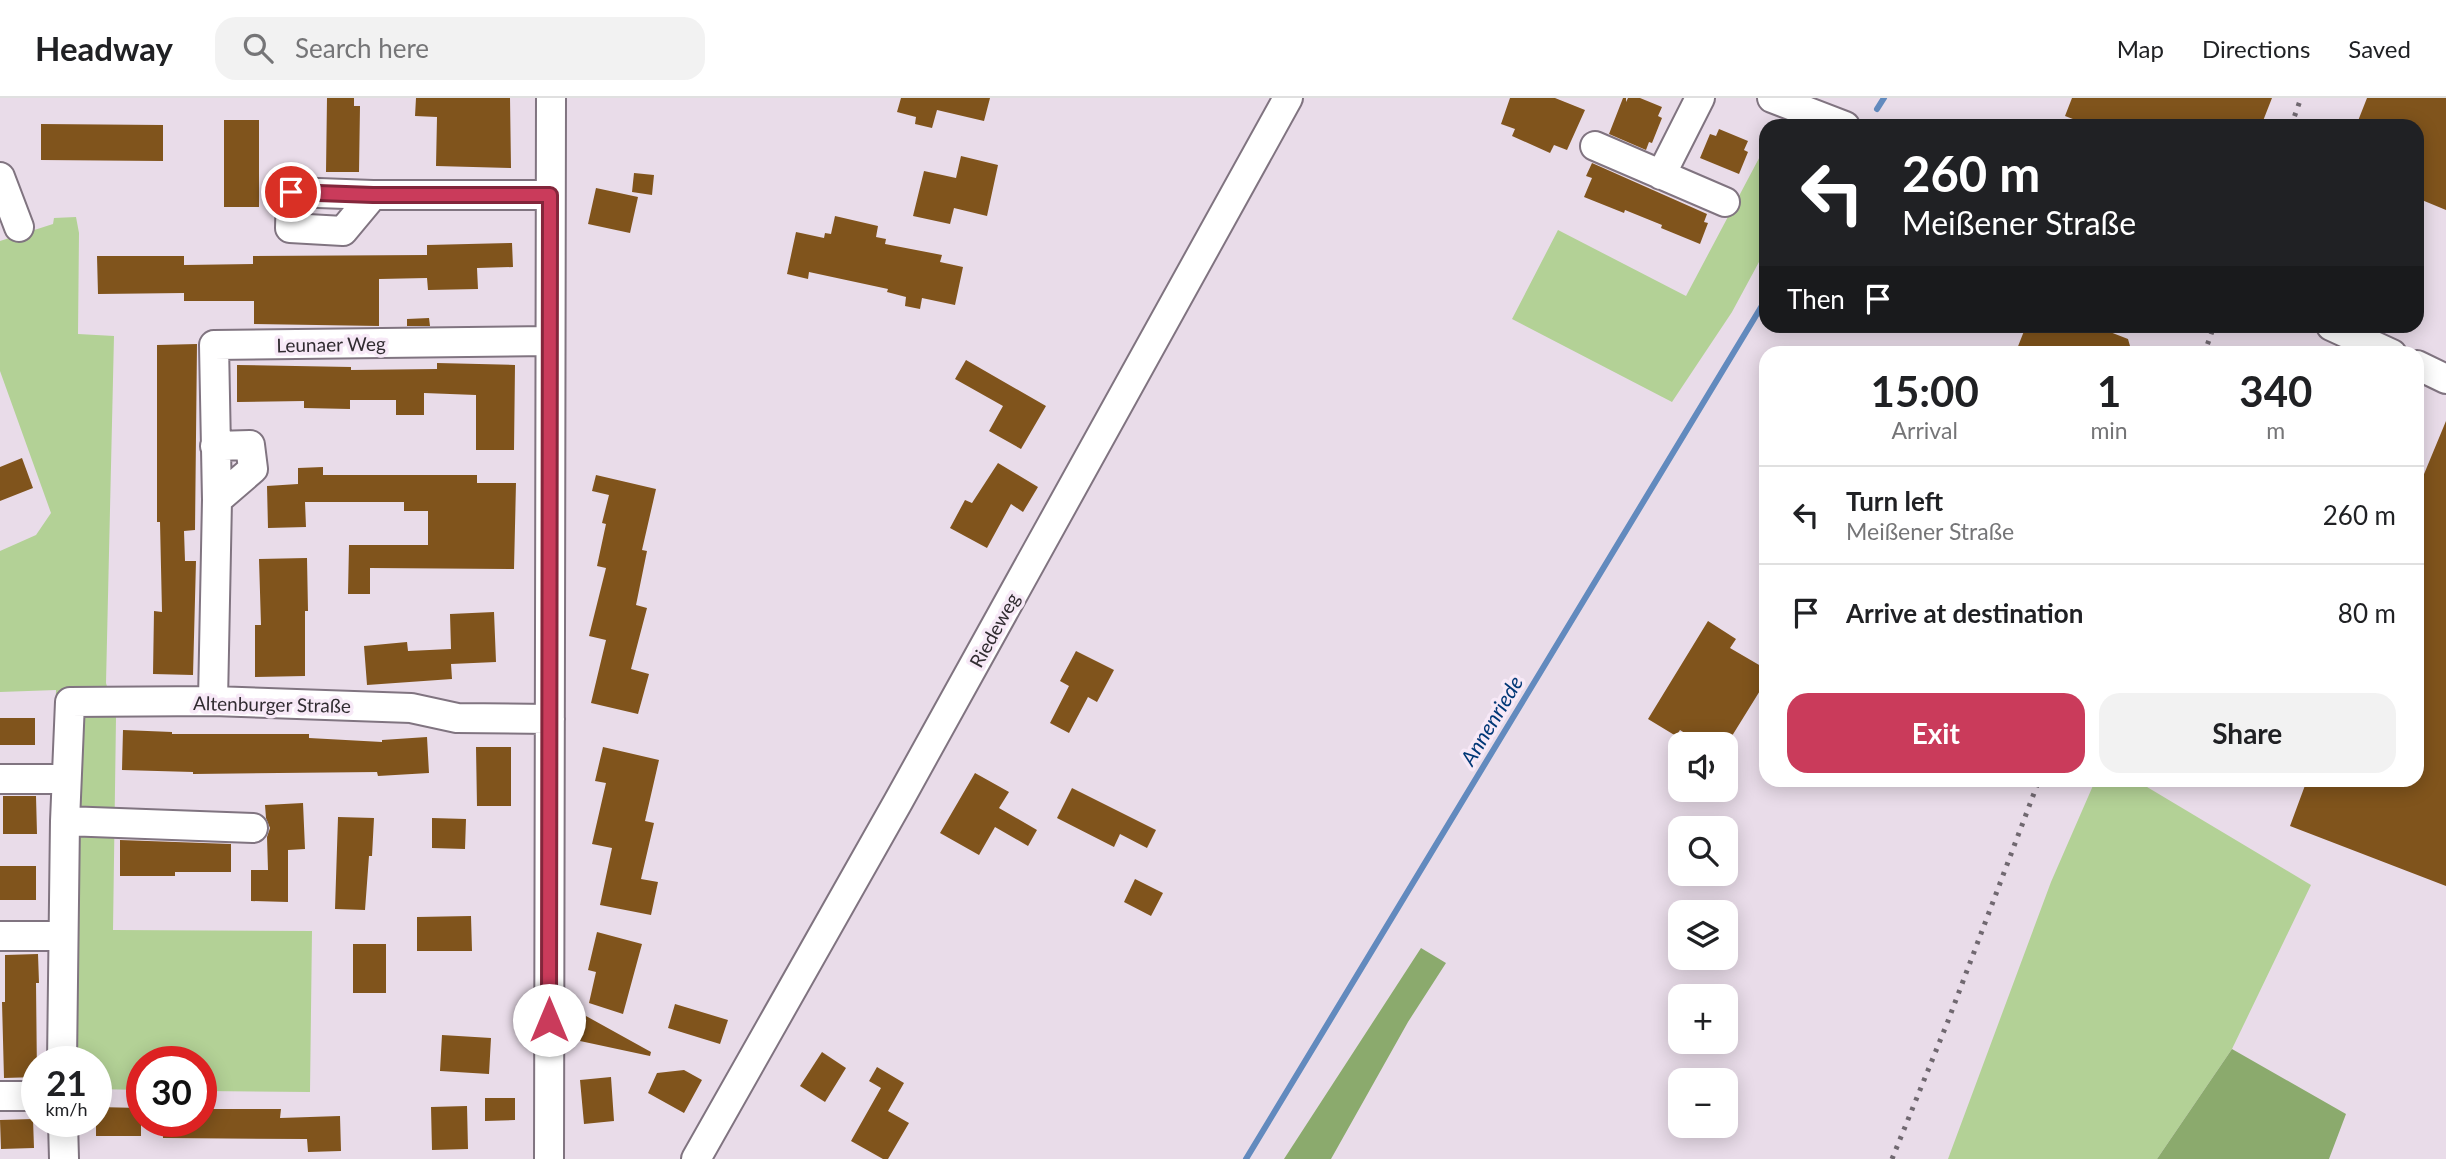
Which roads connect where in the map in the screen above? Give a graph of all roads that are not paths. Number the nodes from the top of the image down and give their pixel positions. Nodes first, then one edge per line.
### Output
1 (551, 98) edge
2 (1288, 98) edge
3 (1700, 98) edge
4 (1772, 98) edge
5 (1827, 119) edge
6 (1595, 146) dead end
7 (1661, 175) junction
8 (0, 177) edge
9 (373, 195) dead end
10 (550, 195) junction
11 (1725, 202) dead end
12 (19, 227) dead end
13 (2346, 333) edge
14 (549, 341) junction
15 (2375, 346) edge
16 (2424, 368) edge
17 (2446, 379) edge
18 (215, 446) junction
19 (216, 500) junction
20 (213, 701) junction
21 (550, 719) junction
22 (0, 779) edge
23 (66, 779) junction
24 (65, 821) junction
25 (253, 828) dead end
26 (0, 936) edge
27 (63, 936) junction
28 (62, 1046) edge
29 (0, 1096) edge
30 (21, 1097) edge
31 (63, 1137) edge
32 (64, 1159) edge
33 (549, 1159) edge
34 (696, 1159) edge

1 - 10 street
2 - 34 street, Riedeweg
3 - 7 street
4 - 5 street
6 - 7 street
7 - 11 street
8 - 12 street
9 - 10 street
10 - 14 street
13 - 15 street
14 - 18 street, Leunaer Weg
14 - 21 street
16 - 17 street
18 - 19 street, Leunaer Weg
18 - 19 street
19 - 20 street, Leunaer Weg
20 - 21 street, Altenburger Straße
20 - 23 street, Altenburger Straße
21 - 33 street
22 - 23 street
23 - 24 street, Altenburger Straße
24 - 25 street
24 - 27 street, Altenburger Straße
26 - 27 street
27 - 28 street, Altenburger Straße
29 - 30 street
31 - 32 street

